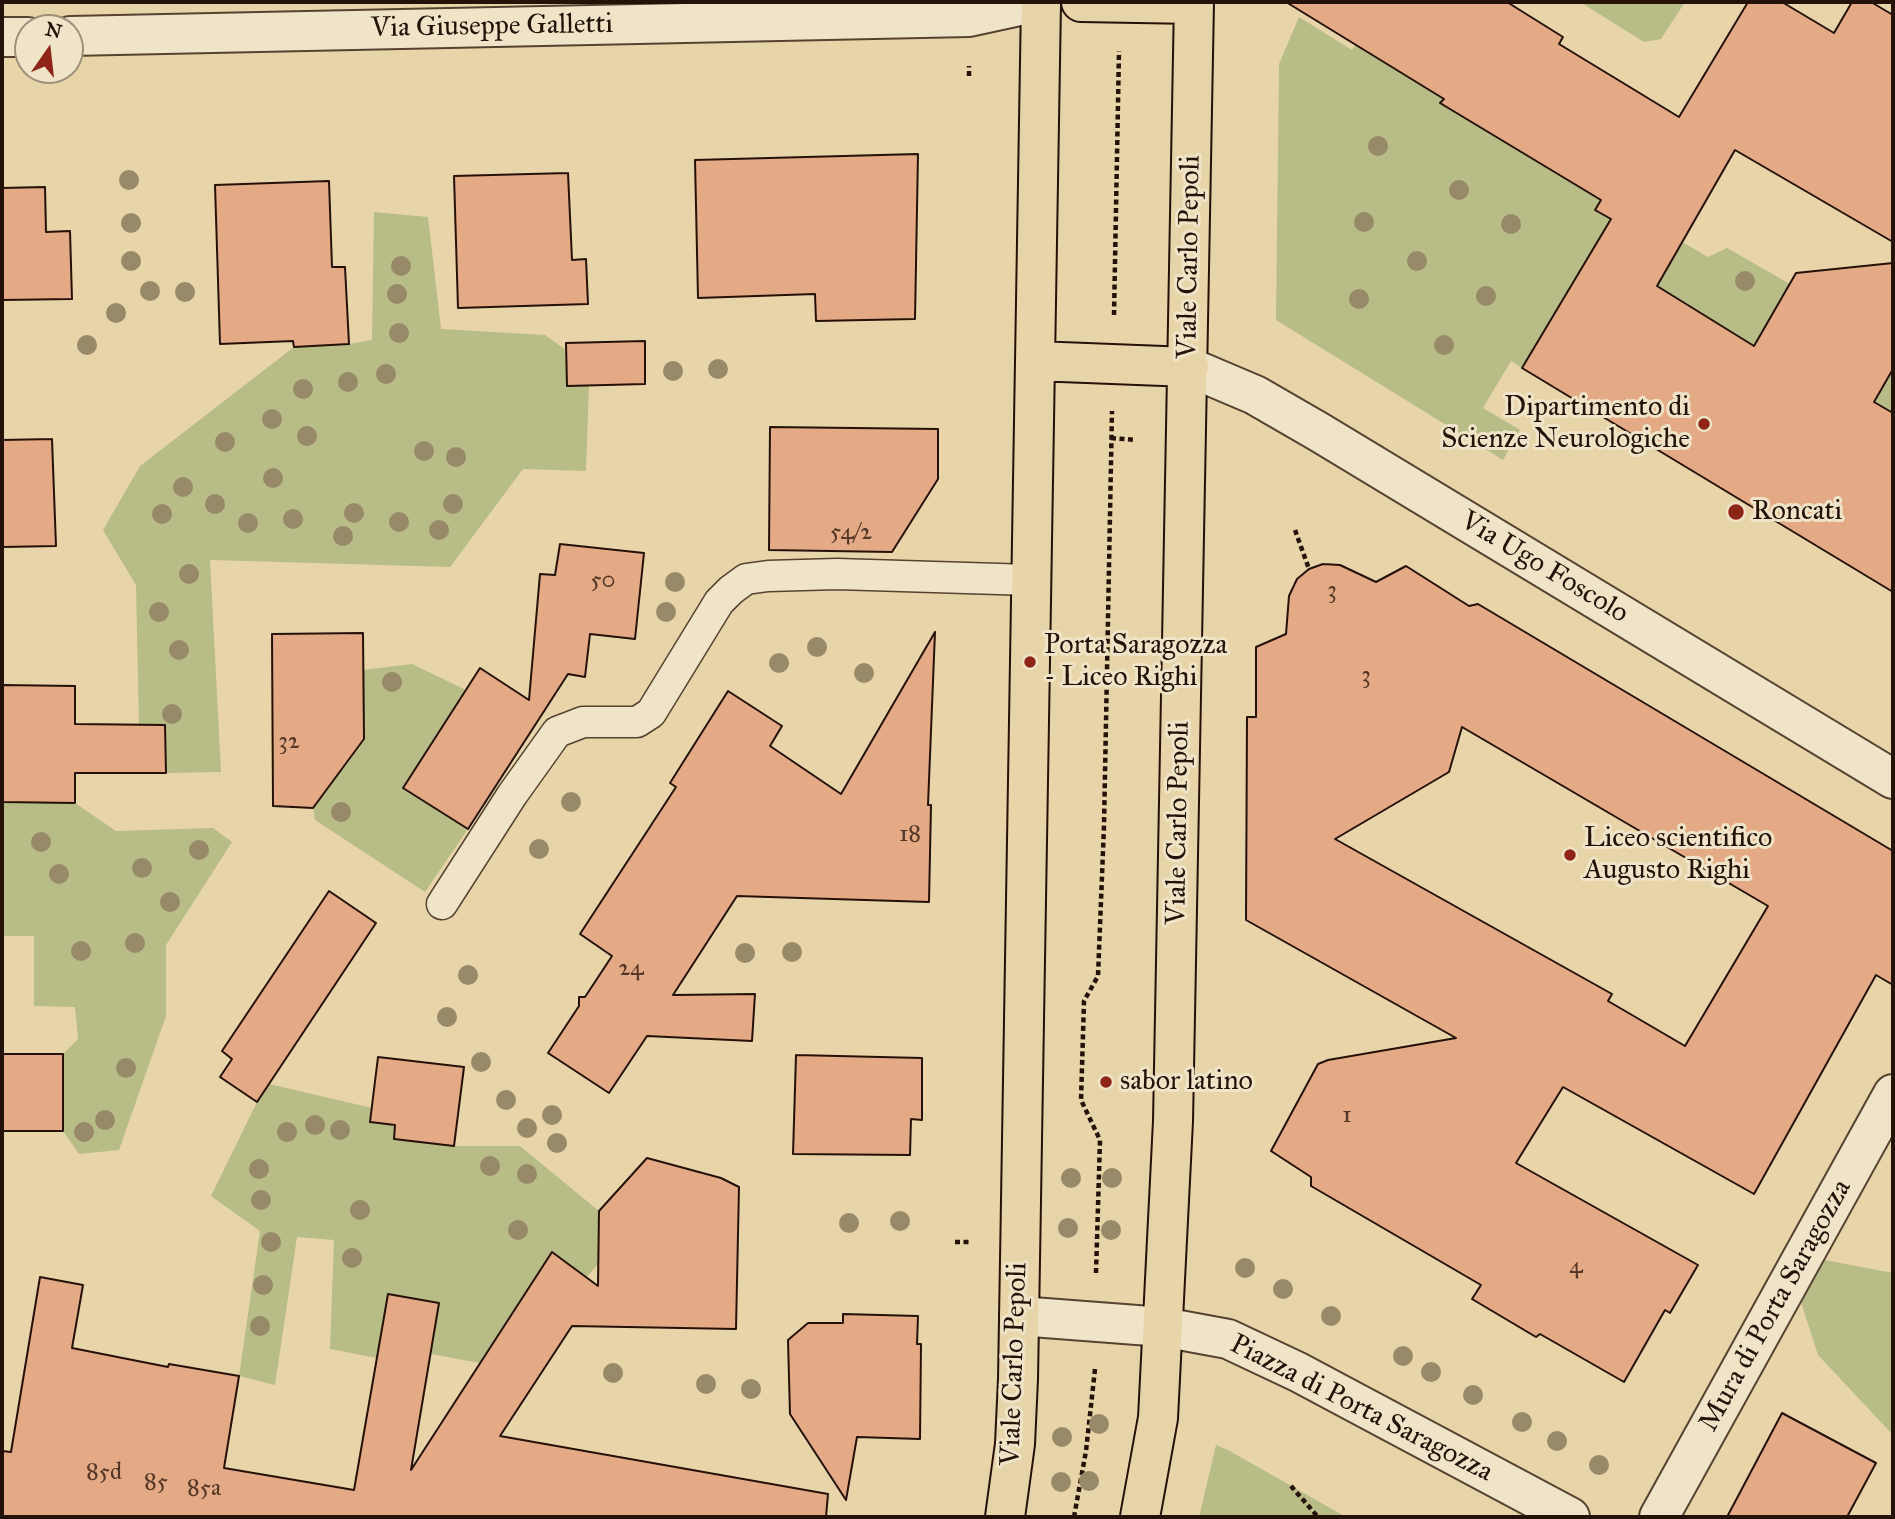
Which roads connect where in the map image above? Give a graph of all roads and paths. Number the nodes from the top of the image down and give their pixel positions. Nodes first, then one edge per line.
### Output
1 (1040, 2) edge
2 (1081, 2) edge
3 (1194, 3) edge
4 (84, 36) edge
5 (1119, 39) dead end
6 (1114, 323) dead end
7 (1035, 361) junction
8 (1189, 367) junction
9 (1113, 403) dead end
10 (1295, 530) dead end
11 (1309, 569) dead end
12 (1031, 580) junction
13 (1893, 779) edge
14 (442, 904) dead end
15 (1893, 1094) edge
16 (1096, 1241) dead end
17 (955, 1242) dead end
18 (970, 1242) dead end
19 (1019, 1316) junction
20 (1163, 1326) junction
21 (1095, 1357) dead end
22 (1291, 1486) dead end
23 (1004, 1517) edge
24 (1074, 1517) edge
25 (1140, 1517) edge
26 (1318, 1517) edge
27 (1570, 1517) edge
28 (1659, 1517) edge

1 - 4 street, Via Giuseppe Galletti
1 - 7 main road, Viale Carlo Pepoli
2 - 3 main road
3 - 8 main road, Viale Carlo Pepoli
5 - 6 path
7 - 8 main road
7 - 12 main road, Viale Carlo Pepoli
8 - 13 street, Via Ugo Foscolo
8 - 20 main road, Viale Carlo Pepoli
9 - 16 path
10 - 11 path
12 - 14 lane
12 - 19 main road, Viale Carlo Pepoli
15 - 28 street, Mura di Porta Saragozza
17 - 18 path
19 - 20 street, Piazza di Porta Saragozza
19 - 23 main road, Viale Carlo Pepoli
20 - 25 main road, Viale Carlo Pepoli
20 - 27 street, Piazza di Porta Saragozza
21 - 24 path
22 - 26 path

